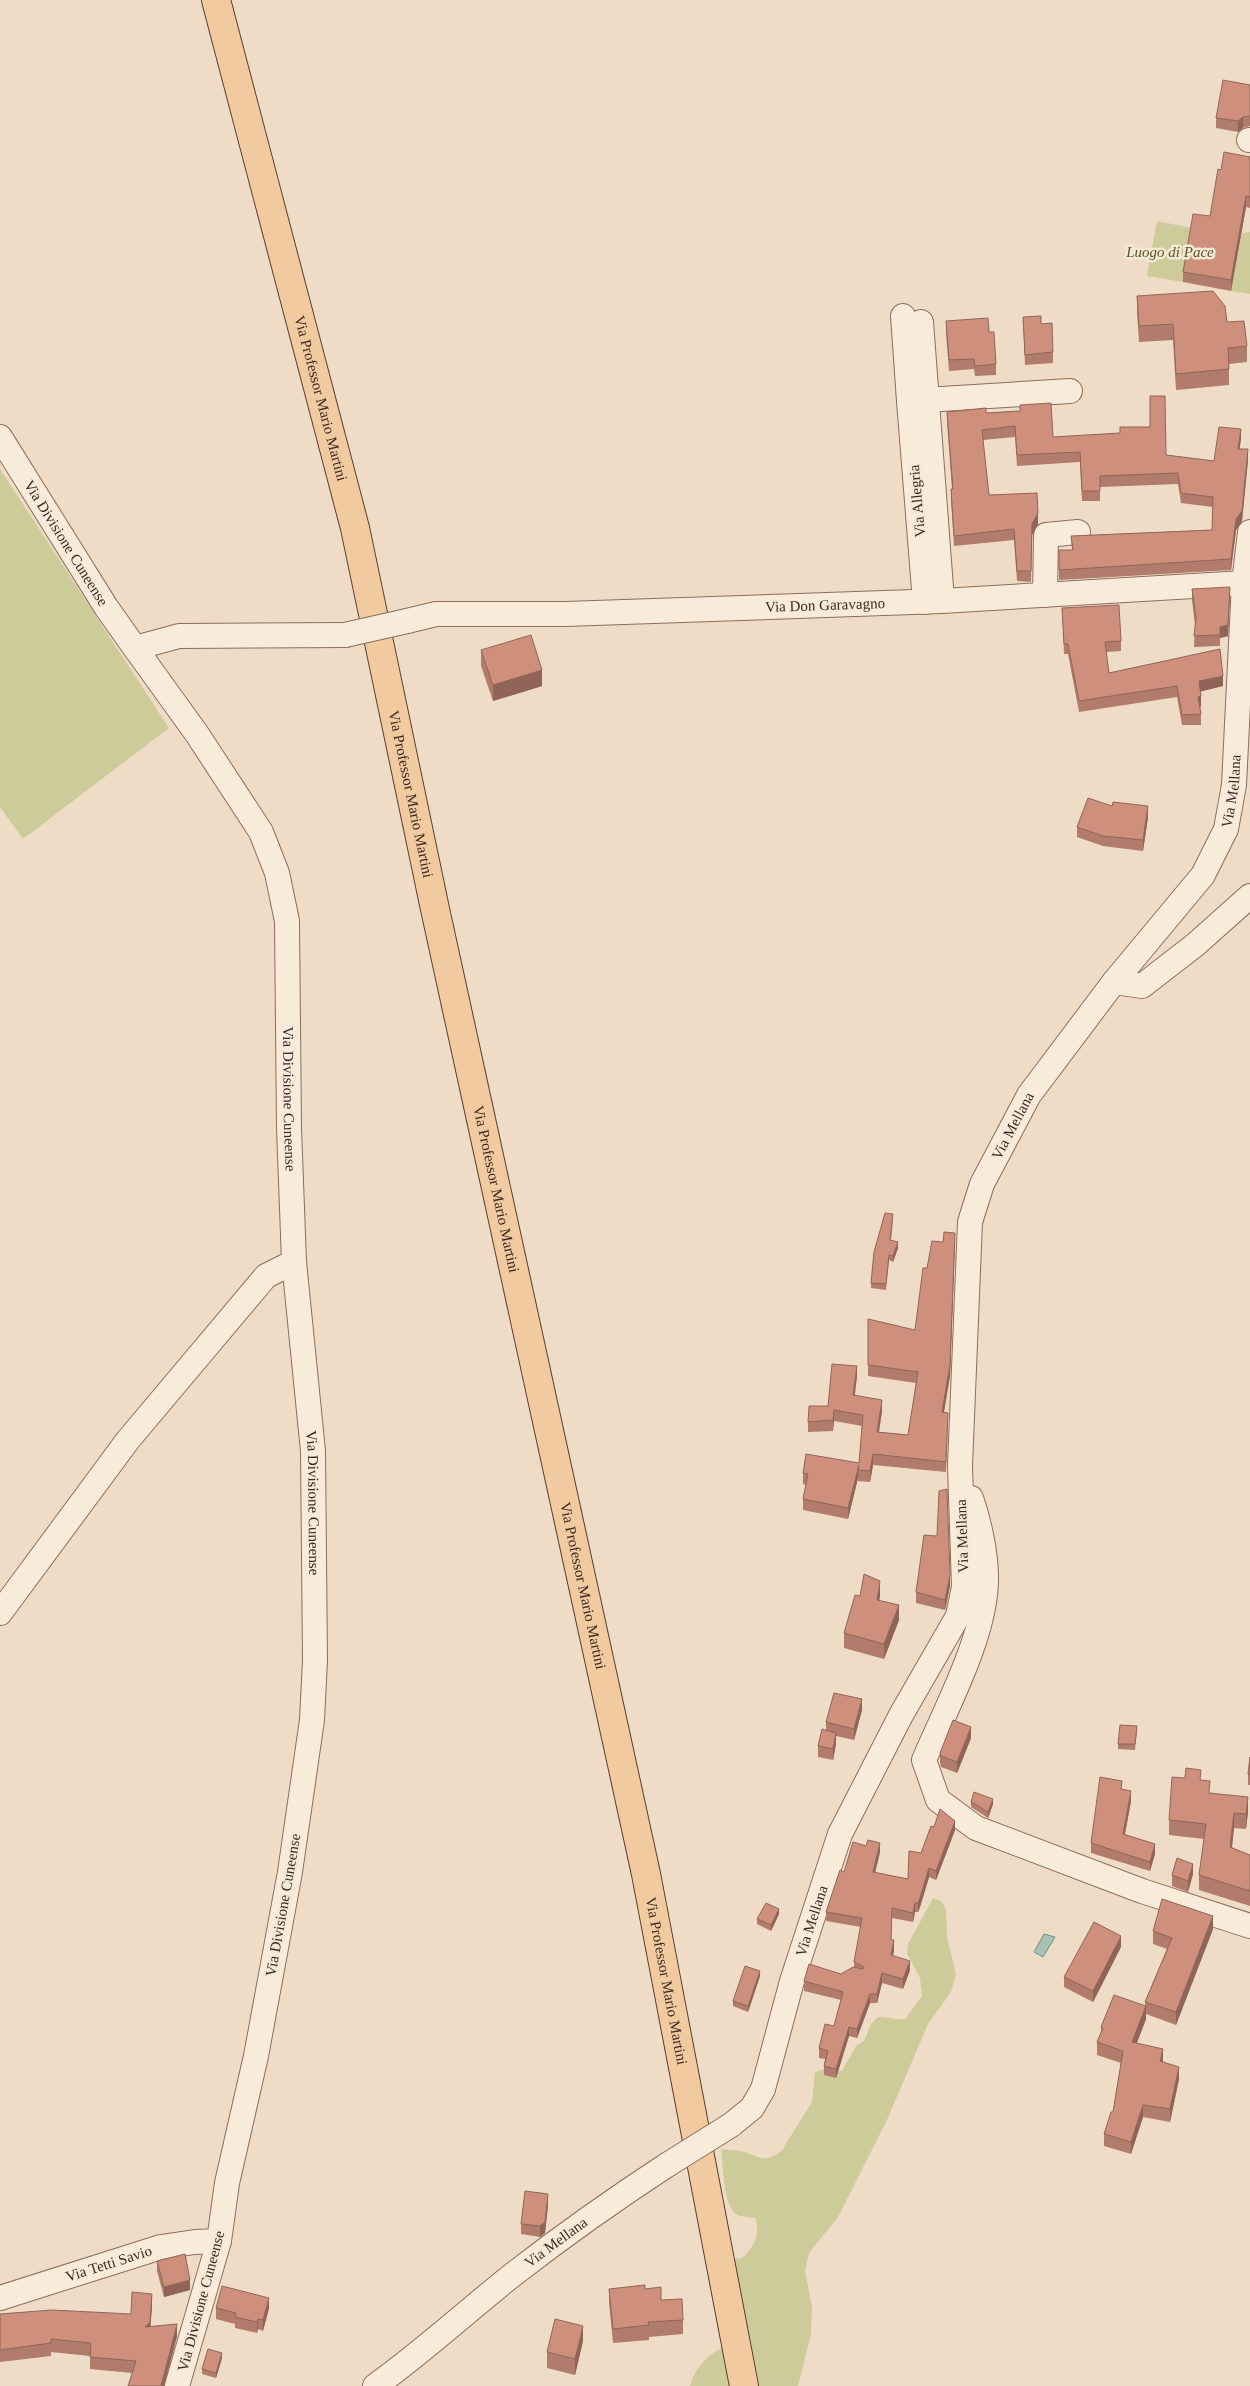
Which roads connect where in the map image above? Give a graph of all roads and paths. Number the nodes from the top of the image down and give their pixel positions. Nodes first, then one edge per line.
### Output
1 (216, 0) edge
2 (912, 319) dead end
3 (1070, 391) dead end
4 (918, 400) junction
5 (0, 437) edge
6 (1078, 532) dead end
7 (1250, 532) edge
8 (1247, 586) edge
9 (1045, 596) junction
10 (933, 601) junction
11 (135, 648) junction
12 (1250, 896) edge
13 (1114, 982) junction
14 (294, 1262) junction
15 (960, 1466) junction
16 (0, 1613) edge
17 (1250, 1926) edge
18 (219, 2241) junction
19 (0, 2298) edge
20 (178, 2386) edge
21 (375, 2386) edge
22 (744, 2386) edge

1 - 22 main road, Via Professor Mario Martini
2 - 4 street, Via Allegria
3 - 4 street
4 - 10 street, Via Allegria
5 - 11 street, Via Divisione Cuneense
6 - 9 street
7 - 8 street, Via Mellana
8 - 9 street, Via Don Garavagno
8 - 13 street, Via Mellana
9 - 10 street, Via Don Garavagno
10 - 11 street, Via Don Garavagno, bridge
11 - 14 street, Via Divisione Cuneense
12 - 13 street
13 - 15 street, Via Mellana
14 - 16 street
14 - 18 street, Via Divisione Cuneense
15 - 17 street
15 - 21 street, Via Mellana, bridge
18 - 19 street, Via Tetti Savio
18 - 20 street, Via Divisione Cuneense

